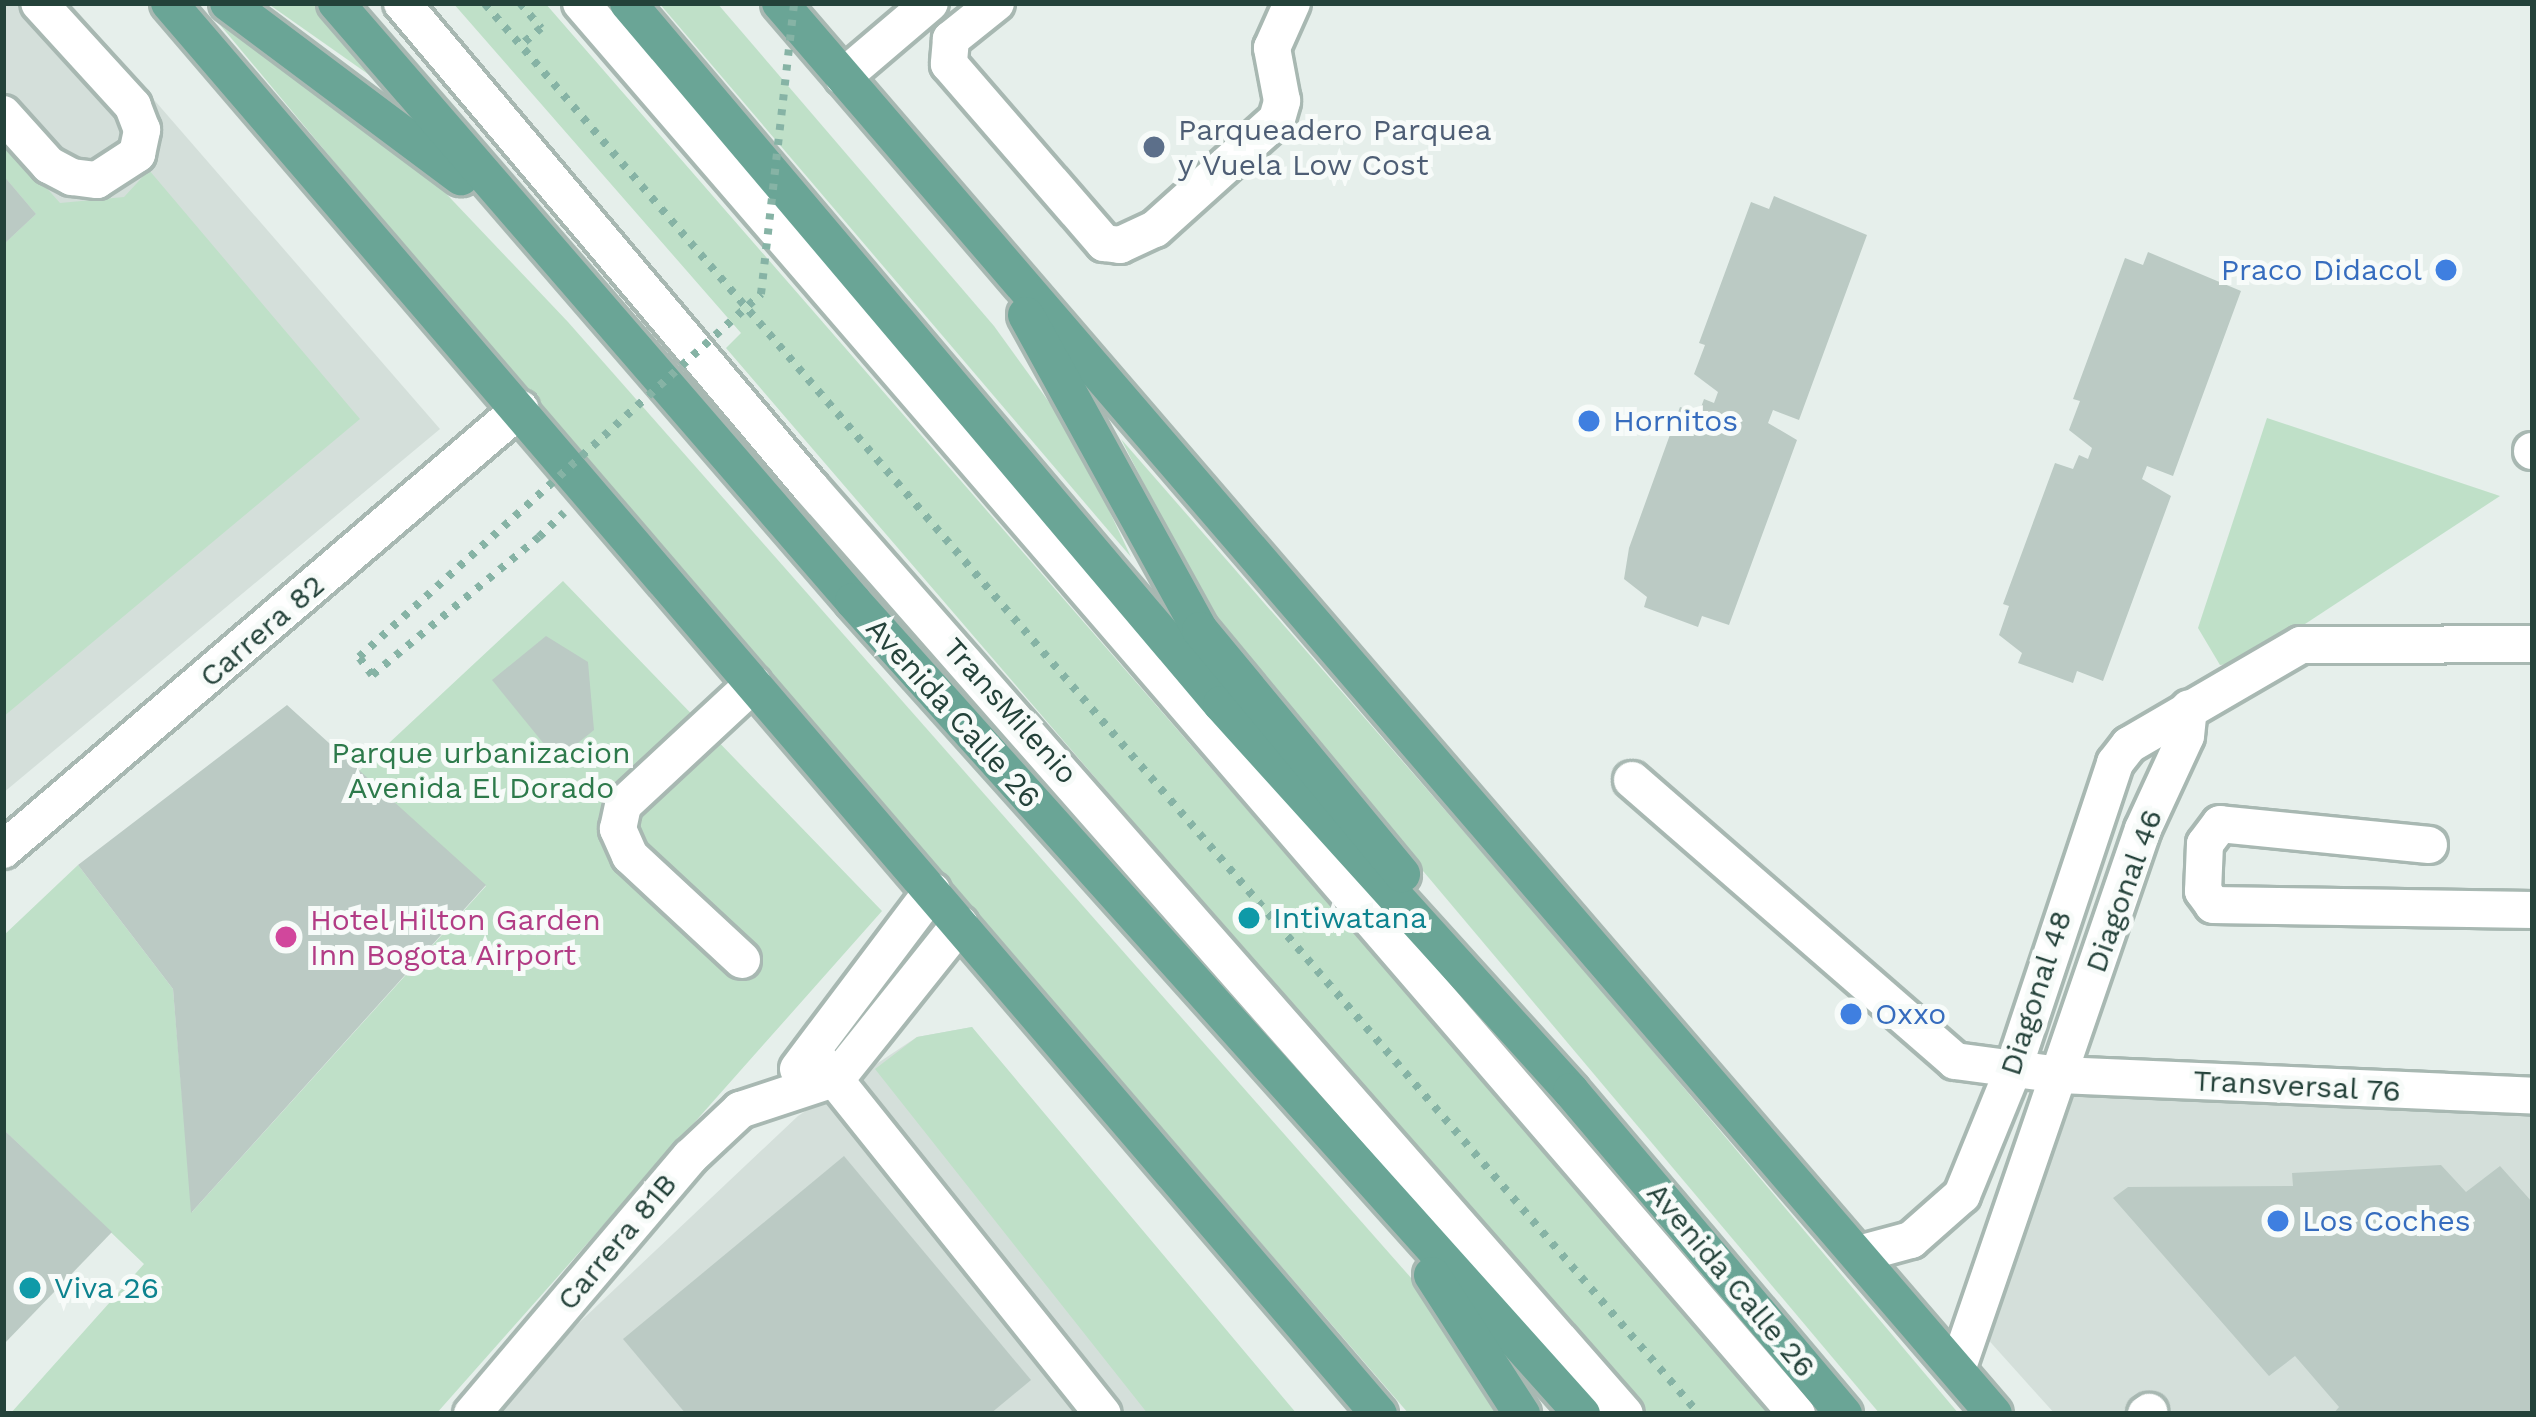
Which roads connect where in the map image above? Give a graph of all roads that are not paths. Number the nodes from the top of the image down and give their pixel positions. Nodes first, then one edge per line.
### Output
1 (40, 3) edge
2 (169, 3) edge
3 (229, 3) edge
4 (336, 3) edge
5 (403, 3) edge
6 (581, 3) edge
7 (628, 3) edge
8 (779, 3) edge
9 (930, 3) edge
10 (996, 3) edge
11 (1292, 3) edge
12 (843, 77) junction
13 (3, 114) edge
14 (988, 246) junction
15 (559, 265) junction
16 (520, 409) junction
17 (2533, 644) edge
18 (753, 684) junction
19 (2189, 708) junction
20 (1632, 780) dead end
21 (2143, 829) junction
22 (2205, 844) junction
23 (2429, 844) dead end
24 (3, 850) edge
25 (2071, 885) junction
26 (932, 891) junction
27 (2119, 897) junction
28 (2533, 910) edge
29 (960, 924) junction
30 (742, 960) dead end
31 (1513, 1028) junction
32 (825, 1065) junction
33 (2014, 1070) junction
34 (2060, 1075) junction
35 (2533, 1096) edge
36 (1371, 1182) junction
37 (1859, 1254) junction
38 (1957, 1370) junction
39 (472, 1414) edge
40 (1103, 1414) edge
41 (1379, 1414) edge
42 (1522, 1414) edge
43 (1582, 1414) edge
44 (1624, 1414) edge
45 (1797, 1414) edge
46 (1844, 1414) edge
47 (1994, 1414) edge

1 - 13 street
2 - 16 main road
3 - 15 main road
4 - 15 main road, Avenida Calle 26
5 - 44 street, TransMilenio
6 - 45 street
7 - 31 main road, Avenida Calle 26
8 - 12 main road
9 - 12 street
10 - 11 street
12 - 14 main road
14 - 31 main road
14 - 37 main road
15 - 36 main road, Avenida Calle 26
16 - 18 main road
16 - 24 street, Carrera 82
17 - 19 street, Diagonal 48
18 - 26 main road
18 - 30 street
19 - 21 street, Diagonal 46
19 - 25 street, Diagonal 48
20 - 33 street, Transversal 76
21 - 22 street
21 - 27 street, Diagonal 46
22 - 23 street
22 - 28 street
25 - 27 street
25 - 33 street, Diagonal 48
26 - 29 main road
26 - 32 street
27 - 34 street, Diagonal 46
29 - 32 street
29 - 41 main road
31 - 46 main road, Avenida Calle 26
32 - 39 street, Carrera 81B
32 - 40 street
33 - 34 street, Transversal 76
33 - 37 street, Diagonal 48
34 - 35 street, Transversal 76
34 - 38 street, Diagonal 48
36 - 42 main road
36 - 43 main road, Avenida Calle 26
37 - 38 main road
38 - 47 main road

